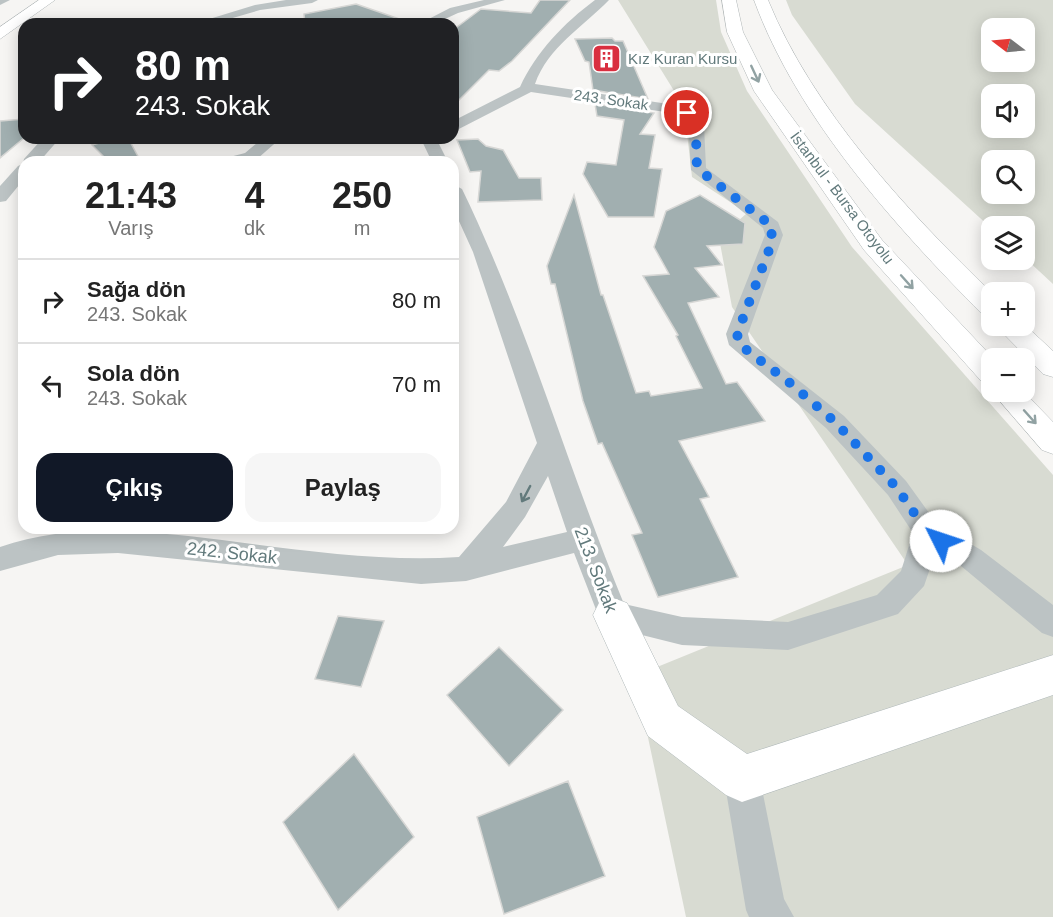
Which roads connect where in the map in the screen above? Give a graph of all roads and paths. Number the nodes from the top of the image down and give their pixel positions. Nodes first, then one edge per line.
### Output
1 (4, 0) edge
2 (312, 0) edge
3 (499, 0) edge
4 (603, 0) edge
5 (729, 0) edge
6 (761, 0) edge
7 (0, 2) edge
8 (55, 3) edge
9 (294, 12) dead end
10 (35, 18) edge
11 (44, 18) edge
12 (220, 18) edge
13 (437, 18) edge
14 (18, 31) edge
15 (4, 41) edge
16 (527, 87) junction
17 (804, 87) junction
18 (459, 124) edge
19 (46, 144) edge
20 (266, 144) edge
21 (36, 156) edge
22 (251, 156) edge
23 (18, 176) edge
24 (18, 196) edge
25 (0, 198) edge
26 (459, 202) edge
27 (986, 282) edge
28 (981, 296) edge
29 (1035, 328) edge
30 (1020, 336) edge
31 (1053, 343) edge
32 (981, 363) edge
33 (1053, 367) edge
34 (1016, 402) edge
35 (550, 441) junction
36 (1053, 442) edge
37 (927, 532) junction
38 (583, 539) junction
39 (0, 559) edge
40 (466, 569) junction
41 (613, 615) junction
42 (1053, 623) edge
43 (1053, 675) edge
44 (742, 779) junction
45 (774, 917) edge

1 - 7 street
2 - 9 street
2 - 12 street
3 - 13 street
4 - 16 street
5 -> 32 main road, İstanbul - Bursa Otoyolu
6 - 17 main road, İstanbul - Bursa Otoyolu
8 - 10 main road
8 - 11 main road
14 - 15 main road
16 - 18 street
16 - 37 street, 243. Sokak
17 - 27 main road
17 - 28 main road, İstanbul - Bursa Otoyolu
19 - 21 street
20 - 22 street
23 - 25 street
24 - 25 street
26 - 35 street, 213. Sokak
29 - 31 main road
30 - 33 main road
34 -> 36 main road
35 - 38 street, 213. Sokak
35 -> 40 street
37 - 41 street
37 - 42 street
38 - 40 street, 242. Sokak
38 - 41 street, 213. Sokak
39 - 40 street, 242. Sokak
41 - 44 main road, 213. Sokak
43 - 44 main road
44 - 45 street

